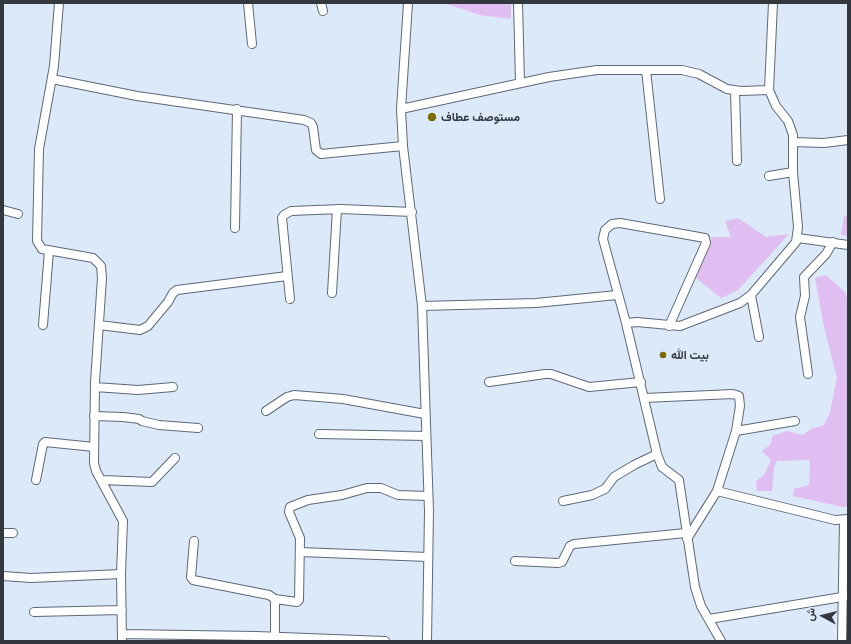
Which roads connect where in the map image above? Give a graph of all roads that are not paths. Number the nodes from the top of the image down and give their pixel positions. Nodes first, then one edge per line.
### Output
1 (59, 3) edge
2 (248, 3) edge
3 (408, 3) edge
4 (518, 3) edge
5 (773, 3) edge
6 (252, 44) dead end
7 (646, 70) junction
8 (52, 78) junction
9 (520, 83) junction
10 (769, 90) junction
11 (735, 91) junction
12 (237, 109) junction
13 (401, 109) junction
14 (848, 140) edge
15 (793, 142) junction
16 (403, 146) junction
17 (737, 161) dead end
18 (793, 172) junction
19 (769, 176) dead end
20 (660, 199) dead end
21 (337, 209) junction
22 (3, 210) edge
23 (412, 212) junction
24 (18, 214) dead end
25 (235, 228) dead end
26 (798, 238) junction
27 (833, 242) junction
28 (848, 245) edge
29 (49, 251) junction
30 (287, 276) junction
31 (332, 293) dead end
32 (617, 295) junction
33 (751, 295) junction
34 (290, 299) dead end
35 (422, 306) junction
36 (626, 323) junction
37 (43, 325) dead end
38 (99, 325) junction
39 (669, 326) junction
40 (759, 337) dead end
41 (808, 374) dead end
42 (489, 382) dead end
43 (641, 382) junction
44 (95, 387) junction
45 (173, 387) dead end
46 (644, 398) junction
47 (266, 410) dead end
48 (425, 414) junction
49 (94, 416) junction
50 (795, 420) dead end
51 (198, 428) dead end
52 (736, 431) junction
53 (319, 434) dead end
54 (426, 436) junction
55 (94, 447) junction
56 (657, 454) junction
57 (175, 458) dead end
58 (36, 480) dead end
59 (102, 480) junction
60 (717, 491) junction
61 (428, 496) junction
62 (564, 501) dead end
63 (846, 519) edge
64 (3, 533) edge
65 (13, 533) dead end
66 (687, 536) junction
67 (194, 541) dead end
68 (300, 552) junction
69 (428, 556) junction
70 (514, 562) dead end
71 (120, 574) junction
72 (3, 576) edge
73 (845, 596) edge
74 (275, 599) junction
75 (122, 610) junction
76 (34, 612) dead end
77 (709, 619) junction
78 (275, 637) junction
79 (122, 638) edge
80 (385, 641) edge
81 (427, 641) edge
82 (722, 641) edge
83 (842, 641) edge

1 - 8 street
2 - 6 street
3 - 13 street
4 - 9 street
5 - 10 street
7 - 9 street
7 - 11 street
7 - 20 street
8 - 12 street
8 - 29 street
9 - 13 street
10 - 11 street
10 - 15 street
11 - 17 street
12 - 16 street
12 - 25 street
13 - 16 street
14 - 15 street
15 - 18 street
16 - 23 street
18 - 19 street
18 - 26 street
21 - 23 street
21 - 30 street
21 - 31 street
22 - 24 street
23 - 35 street
26 - 27 street
26 - 33 street
27 - 28 street
27 - 41 street
29 - 37 street
29 - 38 street
30 - 34 street
30 - 38 street
32 - 35 street
32 - 36 street
32 - 39 street
33 - 39 street
33 - 40 street
35 - 48 street
36 - 39 street
36 - 43 street
38 - 44 street
42 - 43 street
43 - 46 street
44 - 45 street
44 - 49 street
46 - 52 street
46 - 56 street
47 - 48 street
48 - 54 street
49 - 51 street
49 - 55 street
50 - 52 street
52 - 60 street
53 - 54 street
54 - 61 street
55 - 58 street
55 - 59 street
56 - 62 street
56 - 66 street
57 - 59 street
59 - 71 street
60 - 63 street
60 - 66 street
61 - 68 street
61 - 69 street
63 - 73 street
64 - 65 street
66 - 70 street
66 - 77 street
67 - 74 street
68 - 69 street
68 - 74 street
69 - 81 street
71 - 72 street
71 - 75 street
73 - 77 street
73 - 83 street
74 - 78 street
75 - 76 street
75 - 79 street
77 - 82 street
78 - 79 street
78 - 80 street

